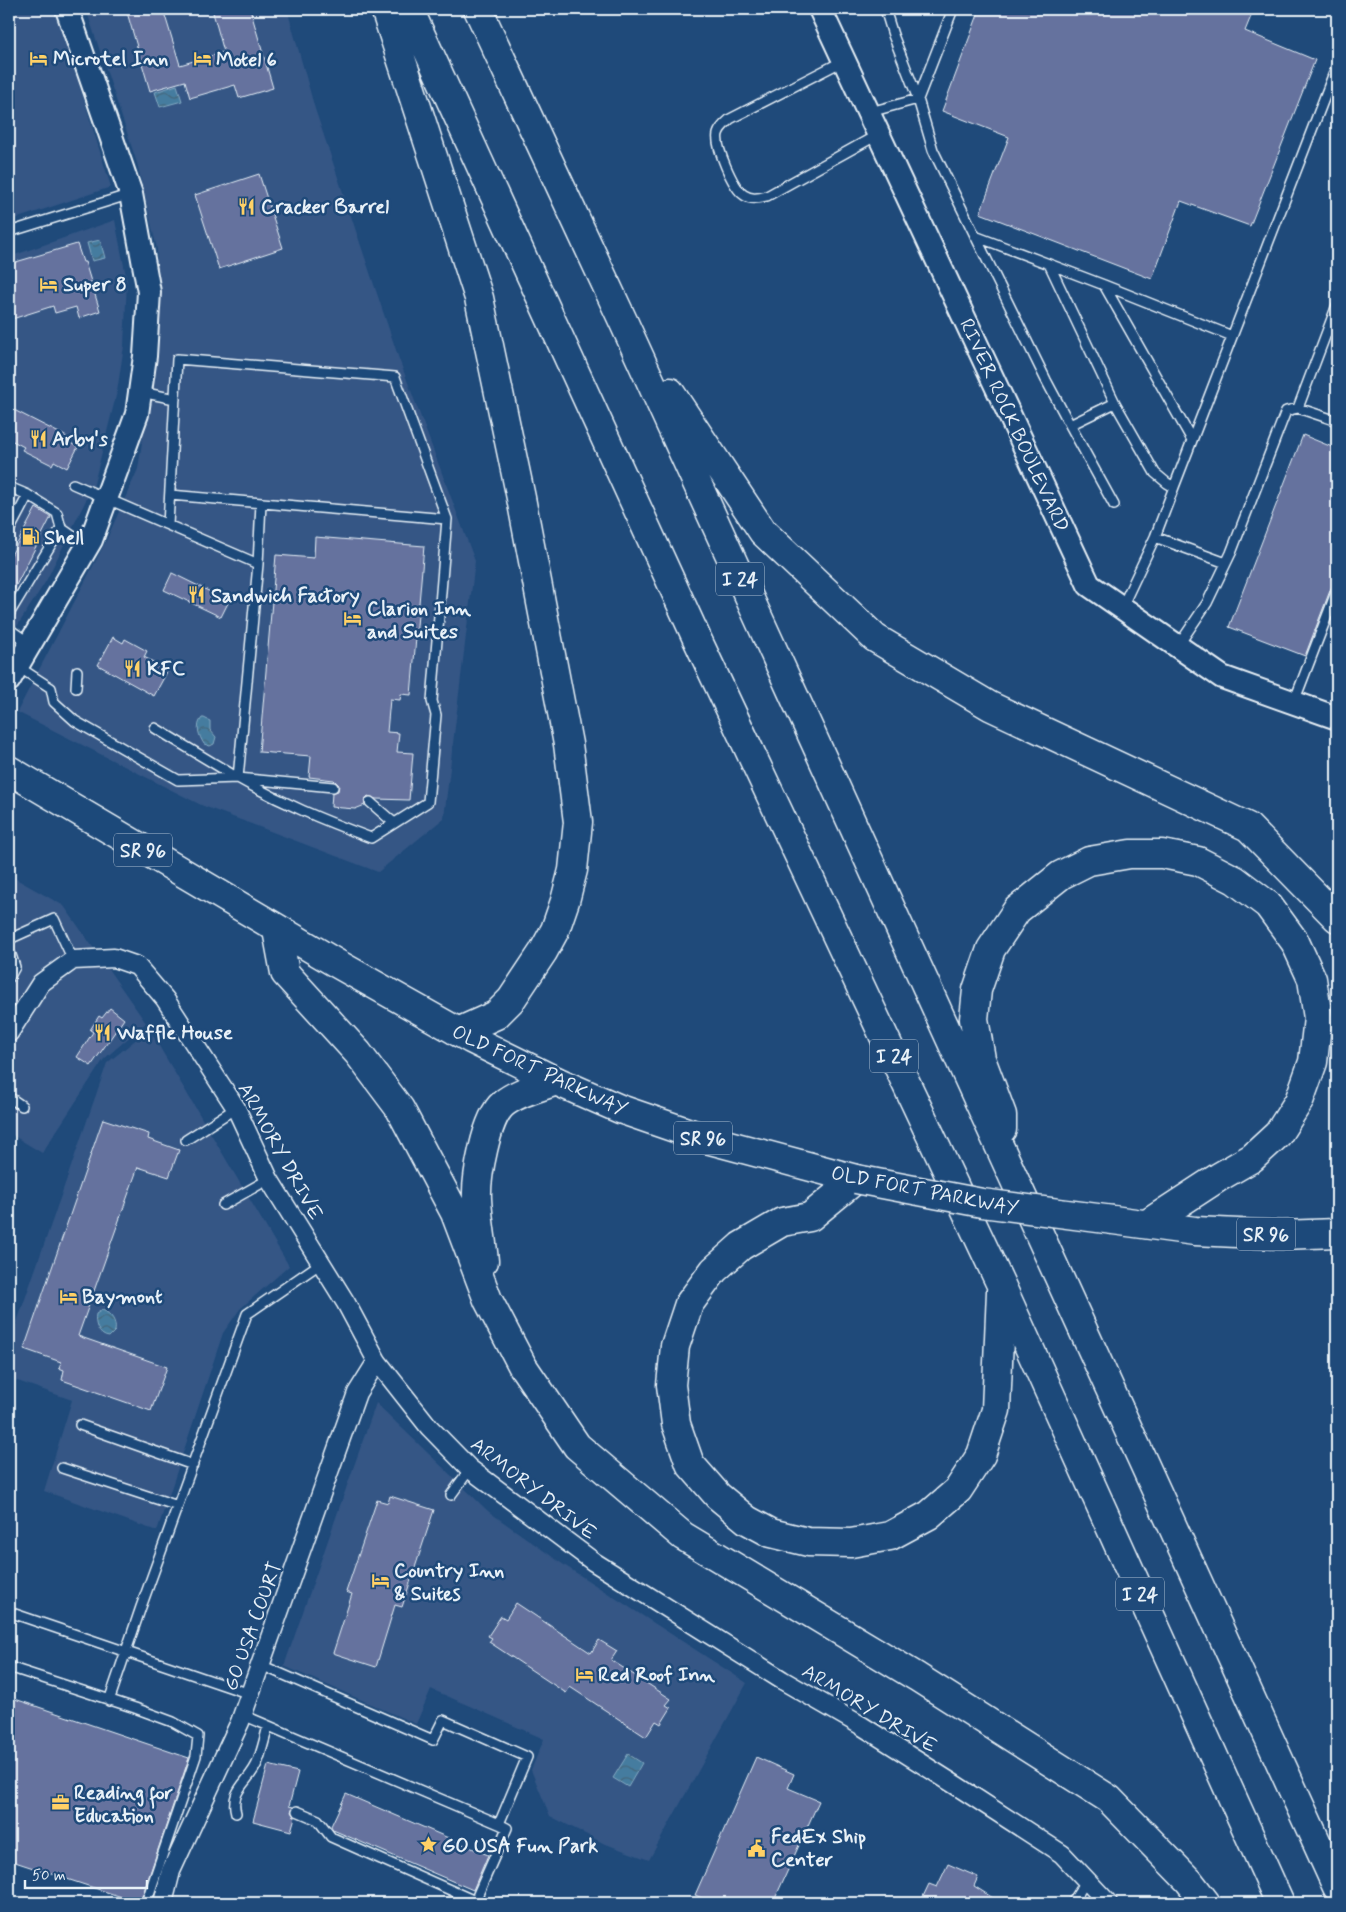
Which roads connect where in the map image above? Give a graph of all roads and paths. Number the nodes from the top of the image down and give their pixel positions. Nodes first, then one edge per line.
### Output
1 (67, 9) edge
2 (385, 9) edge
3 (409, 9) edge
4 (478, 9) edge
5 (820, 9) edge
6 (886, 9) edge
7 (953, 9) edge
8 (844, 61) junction
9 (1337, 65) edge
10 (918, 99) junction
11 (868, 112) junction
12 (879, 134) junction
13 (131, 194) junction
14 (9, 232) edge
15 (975, 236) junction
16 (1049, 264) junction
17 (1104, 285) junction
18 (1337, 306) edge
19 (624, 323) junction
20 (1232, 336) junction
21 (140, 392) junction
22 (175, 399) junction
23 (1115, 403) junction
24 (1298, 408) junction
25 (1337, 421) edge
26 (1070, 425) junction
27 (1192, 440) junction
28 (73, 484) dead end
29 (9, 487) edge
30 (1174, 487) junction
31 (28, 495) junction
32 (170, 495) junction
33 (106, 498) junction
34 (261, 503) junction
35 (1114, 505) dead end
36 (447, 519) junction
37 (168, 525) junction
38 (61, 528) junction
39 (9, 531) edge
40 (1155, 536) junction
41 (88, 546) junction
42 (258, 564) junction
43 (1226, 564) junction
44 (1337, 590) edge
45 (1122, 607) junction
46 (9, 614) edge
47 (9, 629) edge
48 (30, 643) junction
49 (1178, 646) junction
50 (77, 671) dead end
51 (13, 673) edge
52 (76, 688) dead end
53 (1294, 703) junction
54 (1337, 718) edge
55 (155, 728) dead end
56 (9, 770) edge
57 (238, 778) junction
58 (333, 787) dead end
59 (370, 802) dead end
60 (394, 823) junction
61 (1337, 918) edge
62 (277, 930) junction
63 (9, 934) edge
64 (9, 953) edge
65 (73, 960) junction
66 (9, 978) edge
67 (458, 1032) junction
68 (9, 1033) edge
69 (556, 1081) junction
70 (9, 1097) edge
71 (22, 1106) dead end
72 (236, 1108) junction
73 (186, 1140) dead end
74 (1000, 1150) junction
75 (268, 1179) junction
76 (856, 1179) junction
77 (223, 1205) dead end
78 (1147, 1224) junction
79 (1337, 1233) edge
80 (321, 1263) junction
81 (1001, 1285) junction
82 (377, 1361) junction
83 (522, 1365) junction
84 (80, 1425) dead end
85 (193, 1464) junction
86 (62, 1468) dead end
87 (470, 1469) junction
88 (451, 1495) dead end
89 (178, 1506) junction
90 (9, 1612) edge
91 (126, 1652) junction
92 (261, 1665) junction
93 (9, 1667) edge
94 (250, 1694) junction
95 (109, 1701) junction
96 (243, 1716) junction
97 (268, 1726) junction
98 (297, 1812) dead end
99 (236, 1813) dead end
100 (499, 1824) junction
101 (1087, 1880) junction
102 (1337, 1887) edge
103 (146, 1903) edge
104 (163, 1903) edge
105 (1072, 1903) edge
106 (1108, 1903) edge
107 (1206, 1903) edge
108 (1280, 1903) edge

1 - 13 street
2 - 67 main road
3 - 81 main road, I 24
4 - 19 main road, I 24
5 - 8 street, RIVER ROCK BOULEVARD
6 - 10 lane
7 - 10 lane
8 - 11 street, RIVER ROCK BOULEVARD
8 - 12 lane
9 - 20 lane
10 - 11 lane
10 - 15 lane
11 - 12 street, RIVER ROCK BOULEVARD
12 - 45 street, RIVER ROCK BOULEVARD
13 - 14 lane
13 - 21 street
15 - 16 lane
15 - 26 lane
16 - 17 lane
16 - 23 lane
17 - 20 lane
17 - 27 lane
18 - 24 lane
19 - 61 main road
19 - 74 main road, I 24
20 - 27 lane
21 - 22 lane
21 - 33 street
22 - 32 lane
22 - 36 lane
23 - 26 lane
23 - 30 lane
24 - 25 lane
24 - 43 lane
26 - 35 lane
27 - 30 lane
28 - 33 lane
29 - 31 lane
30 - 40 lane
31 - 38 lane
31 - 39 lane
32 - 34 lane
32 - 37 lane
33 - 37 lane
33 - 41 street
34 - 36 lane
34 - 42 lane
36 - 60 lane
37 - 42 lane
38 - 41 lane
38 - 46 lane
40 - 43 lane
40 - 45 lane
41 - 48 street
42 - 57 lane
43 - 49 lane
44 - 53 lane
45 - 49 street, RIVER ROCK BOULEVARD
47 - 48 lane
48 - 51 street
49 - 53 street, RIVER ROCK BOULEVARD
50 - 52 lane
51 - 57 lane
53 - 54 street, RIVER ROCK BOULEVARD
55 - 57 lane
56 - 62 main road, OLD FORT PARKWAY / SR 96
57 - 58 lane
57 - 60 lane
59 - 60 lane
62 - 67 main road, OLD FORT PARKWAY / SR 96
62 - 83 main road
63 - 65 lane
64 - 66 lane
65 - 68 street
65 - 72 street, ARMORY DRIVE
67 - 69 main road, OLD FORT PARKWAY / SR 96
69 - 76 main road, OLD FORT PARKWAY / SR 96
69 - 83 main road
70 - 71 lane
72 - 73 lane
72 - 75 street, ARMORY DRIVE
74 - 78 main road
74 - 102 main road, I 24
75 - 77 lane
75 - 80 street, ARMORY DRIVE
76 - 78 main road, OLD FORT PARKWAY / SR 96, bridge
76 - 81 main road
78 - 79 main road, OLD FORT PARKWAY / SR 96
80 - 82 street, ARMORY DRIVE
80 - 85 lane
81 - 108 main road, I 24
82 - 87 street, ARMORY DRIVE
82 - 92 street, GO USA COURT
83 - 107 main road
84 - 85 lane
85 - 89 lane
86 - 89 lane
87 - 88 lane
87 - 101 street, ARMORY DRIVE
89 - 91 lane
90 - 91 lane
91 - 94 lane
91 - 95 lane
92 - 94 street, GO USA COURT
92 - 100 lane
93 - 95 lane
94 - 96 street, GO USA COURT
95 - 103 lane
96 - 97 lane
96 - 104 street, GO USA COURT
97 - 99 lane
97 - 100 lane
98 - 100 lane
101 - 105 lane
101 - 106 street, ARMORY DRIVE

